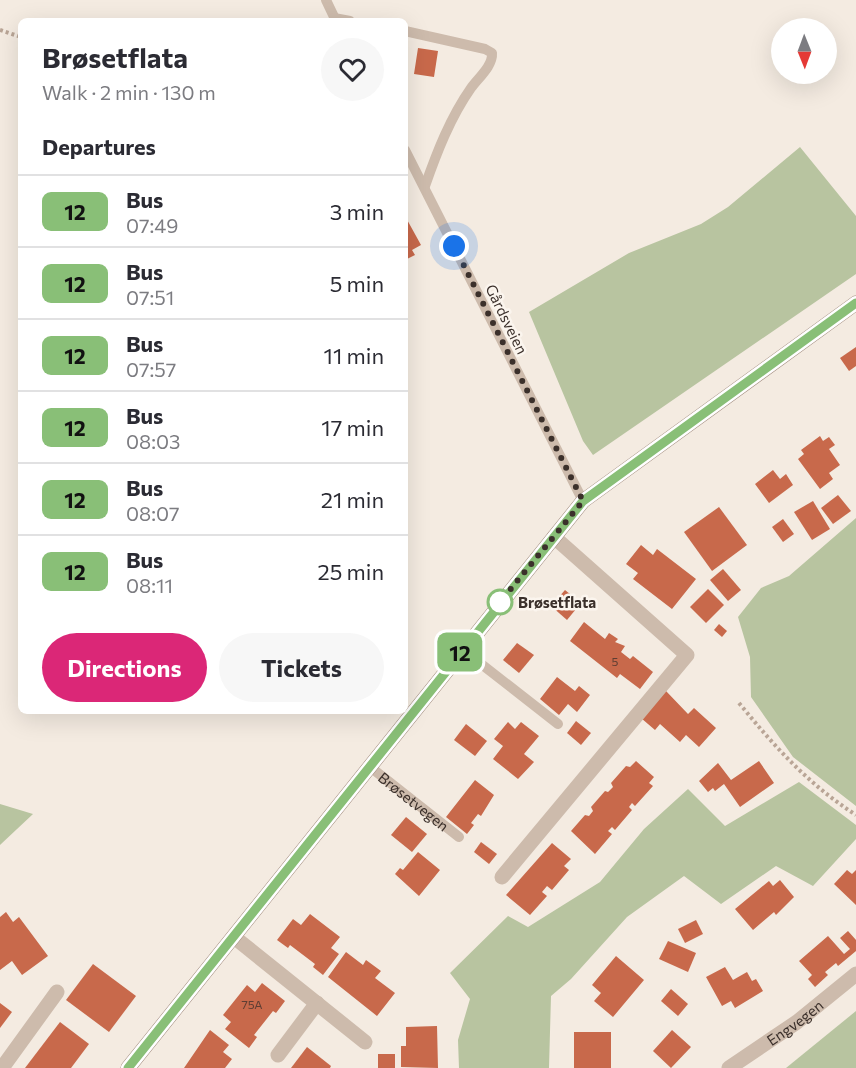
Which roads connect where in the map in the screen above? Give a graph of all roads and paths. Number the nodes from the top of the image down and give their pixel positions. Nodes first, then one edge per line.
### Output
1 (326, 0) edge
2 (334, 18) edge
3 (0, 30) edge
4 (408, 33) edge
5 (18, 36) edge
6 (408, 156) edge
7 (424, 186) junction
8 (856, 303) edge
9 (583, 501) junction
10 (554, 537) junction
11 (462, 649) junction
12 (739, 703) dead end
13 (558, 724) dead end
14 (369, 766) junction
15 (856, 815) edge
16 (459, 837) dead end
17 (502, 877) dead end
18 (234, 937) junction
19 (856, 974) edge
20 (57, 992) dead end
21 (317, 1003) junction
22 (364, 1042) dead end
23 (278, 1055) dead end
24 (2, 1068) edge
25 (128, 1068) edge
26 (729, 1068) edge

1 - 2 lane
3 - 5 path
4 - 7 lane
6 - 7 lane, Gårdsveien
7 - 9 lane, Gårdsveien
8 - 9 street, Brøsetvegen
9 - 10 street, Brøsetvegen
10 - 11 street, Brøsetvegen
10 - 17 street
11 - 13 lane
11 - 14 street, Brøsetvegen
12 - 15 path
14 - 16 lane, Brøsetvegen
14 - 18 street, Brøsetvegen
18 - 21 street
18 - 25 street, Brøsetvegen
19 - 26 street, Engvegen
20 - 24 street
21 - 22 street
21 - 23 street

